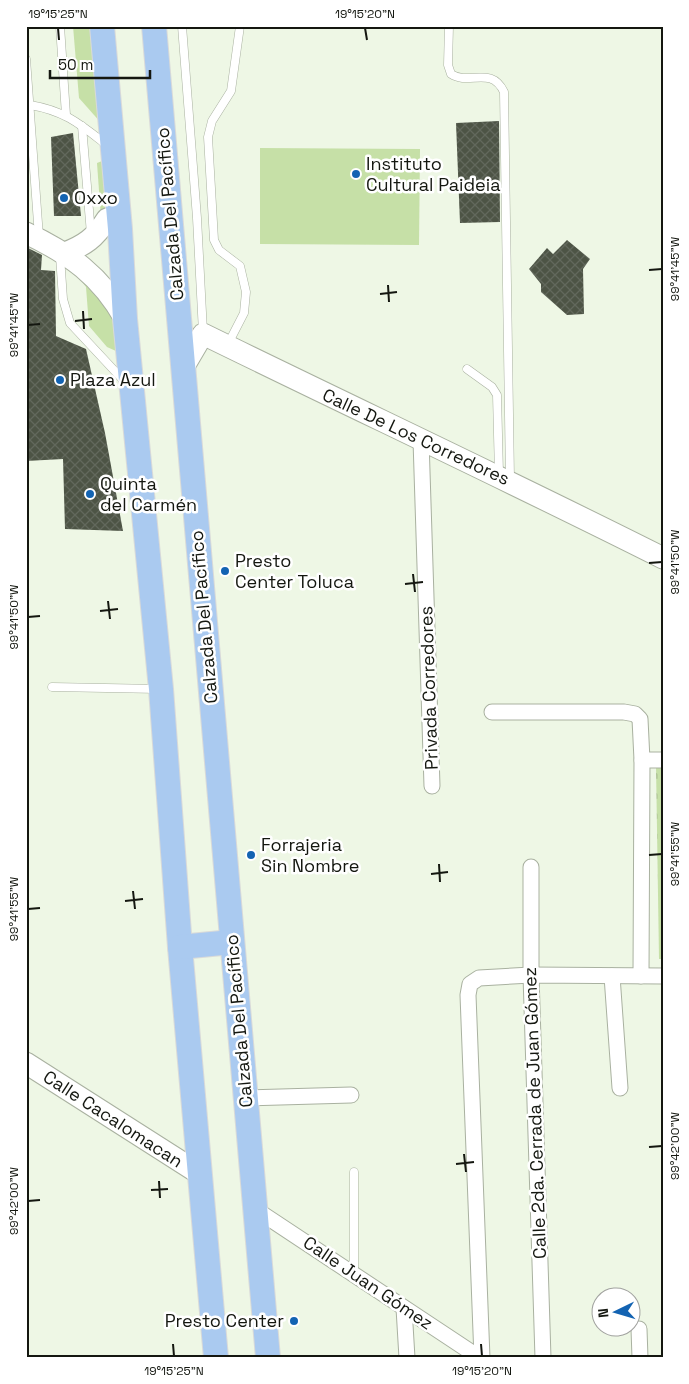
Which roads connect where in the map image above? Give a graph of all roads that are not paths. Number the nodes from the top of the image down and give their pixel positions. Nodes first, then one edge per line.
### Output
1 (60, 26) edge
2 (102, 26) edge
3 (154, 26) edge
4 (182, 26) edge
5 (240, 26) edge
6 (449, 26) edge
7 (26, 59) edge
8 (30, 105) junction
9 (66, 115) junction
10 (82, 126) junction
11 (112, 149) junction
12 (120, 229) junction
13 (33, 236) edge
14 (92, 238) junction
15 (62, 251) junction
16 (126, 318) junction
17 (203, 334) junction
18 (227, 346) junction
19 (183, 368) junction
20 (467, 369) dead end
21 (133, 391) junction
22 (421, 440) junction
23 (505, 478) junction
24 (663, 558) edge
25 (52, 686) dead end
26 (160, 689) junction
27 (492, 712) dead end
28 (642, 760) junction
29 (663, 760) edge
30 (432, 786) dead end
31 (530, 867) dead end
32 (232, 942) junction
33 (180, 947) junction
34 (531, 976) junction
35 (612, 976) junction
36 (641, 976) junction
37 (663, 976) edge
38 (26, 1063) edge
39 (620, 1088) dead end
40 (351, 1095) dead end
41 (246, 1098) junction
42 (354, 1172) dead end
43 (200, 1174) junction
44 (254, 1208) junction
45 (354, 1274) junction
46 (404, 1308) junction
47 (639, 1336) edge
48 (216, 1358) edge
49 (268, 1358) edge
50 (407, 1358) edge
51 (481, 1358) edge
52 (543, 1358) edge
53 (640, 1358) edge

1 - 9 lane
2 - 11 main road
3 - 19 main road, Calzada Del Pacífico
4 - 17 lane
5 - 18 lane
6 - 23 lane
7 - 8 lane
8 - 9 lane
8 - 13 lane
9 - 10 lane
10 - 11 lane
10 - 14 lane
11 - 12 main road
12 - 14 main road
12 - 16 main road
13 - 15 main road
14 - 15 main road
15 - 16 main road
15 - 21 lane
16 - 21 main road
17 - 18 main road, Calle De Los Corredores
17 - 19 main road
18 - 22 main road, Calle De Los Corredores
19 - 32 main road, Calzada Del Pacífico
20 - 23 lane
21 - 26 main road
22 - 23 main road, Calle De Los Corredores
22 - 30 street, Privada Corredores
23 - 24 main road, Calle De Los Corredores
25 - 26 lane
26 - 33 main road
27 - 28 street
28 - 29 street
28 - 36 street
31 - 34 street, Calle 2da. Cerrada de Juan Gómez
32 - 33 main road
32 - 41 main road, Calzada Del Pacífico
33 - 43 main road
34 - 35 street
34 - 51 street, Calle Juan Gómez
34 - 52 street, Calle 2da. Cerrada de Juan Gómez
35 - 36 street
35 - 39 street
36 - 37 street
38 - 43 main road, Calle Cacalomacan
40 - 41 street
41 - 44 main road, Calzada Del Pacífico
42 - 45 lane
43 - 48 main road
44 - 45 street, Calle Juan Gómez
44 - 49 main road, Calzada Del Pacífico
45 - 46 street, Calle Juan Gómez
46 - 50 street
46 - 51 street, Calle Juan Gómez
47 - 53 street

